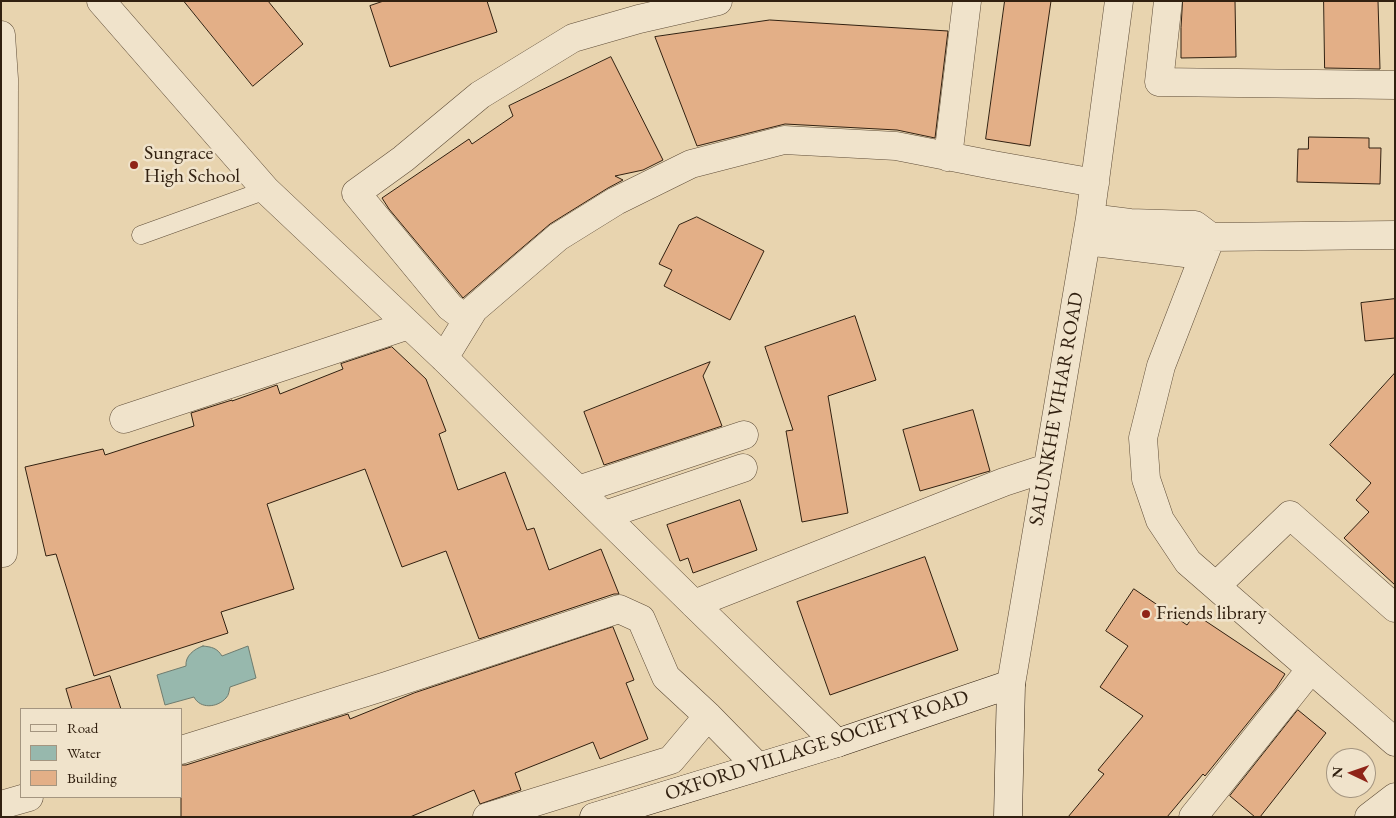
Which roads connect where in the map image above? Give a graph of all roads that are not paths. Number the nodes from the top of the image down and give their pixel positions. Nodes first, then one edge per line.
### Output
1 (100, 1) edge
2 (718, 1) edge
3 (967, 1) edge
4 (1119, 1) edge
5 (1168, 1) edge
6 (1, 35) edge
7 (3, 79) edge
8 (1395, 85) edge
9 (948, 157) junction
10 (1095, 182) junction
11 (266, 190) junction
12 (1088, 230) junction
13 (1395, 235) edge
14 (141, 236) dead end
15 (1211, 237) junction
16 (466, 319) junction
17 (409, 325) junction
18 (444, 358) junction
19 (124, 419) dead end
20 (744, 435) dead end
21 (743, 468) dead end
22 (1047, 468) junction
23 (578, 490) junction
24 (605, 515) junction
25 (1, 553) edge
26 (1216, 586) junction
27 (694, 604) junction
28 (1395, 608) edge
29 (1311, 669) junction
30 (1011, 684) junction
31 (714, 722) junction
32 (1395, 742) edge
33 (837, 743) junction
34 (182, 750) edge
35 (757, 766) junction
36 (1395, 797) edge
37 (26, 798) edge
38 (1, 805) edge
39 (487, 817) edge
40 (594, 817) edge
41 (1008, 817) edge
42 (1193, 817) edge
43 (1369, 817) edge

1 - 11 street
2 - 16 street
3 - 9 street
4 - 10 street, SALUNKHE VIHAR ROAD
5 - 8 street
6 - 7 street
7 - 25 street
9 - 10 street
9 - 16 street
10 - 12 street, SALUNKHE VIHAR ROAD
11 - 14 lane
11 - 17 street
12 - 15 street
12 - 22 street, SALUNKHE VIHAR ROAD
13 - 15 street
15 - 26 street
16 - 18 street
17 - 18 street
17 - 19 street
18 - 23 street
20 - 23 street
21 - 24 street
22 - 27 street
22 - 30 street, SALUNKHE VIHAR ROAD
23 - 24 street
24 - 27 street
26 - 28 street
26 - 29 street
27 - 33 street
29 - 32 street
29 - 42 street
30 - 33 street, OXFORD VILLAGE SOCIETY ROAD
30 - 41 street, SALUNKHE VIHAR ROAD
31 - 34 street
31 - 35 street
31 - 39 street
33 - 35 street, OXFORD VILLAGE SOCIETY ROAD
35 - 40 street, OXFORD VILLAGE SOCIETY ROAD
36 - 43 street
37 - 38 street

